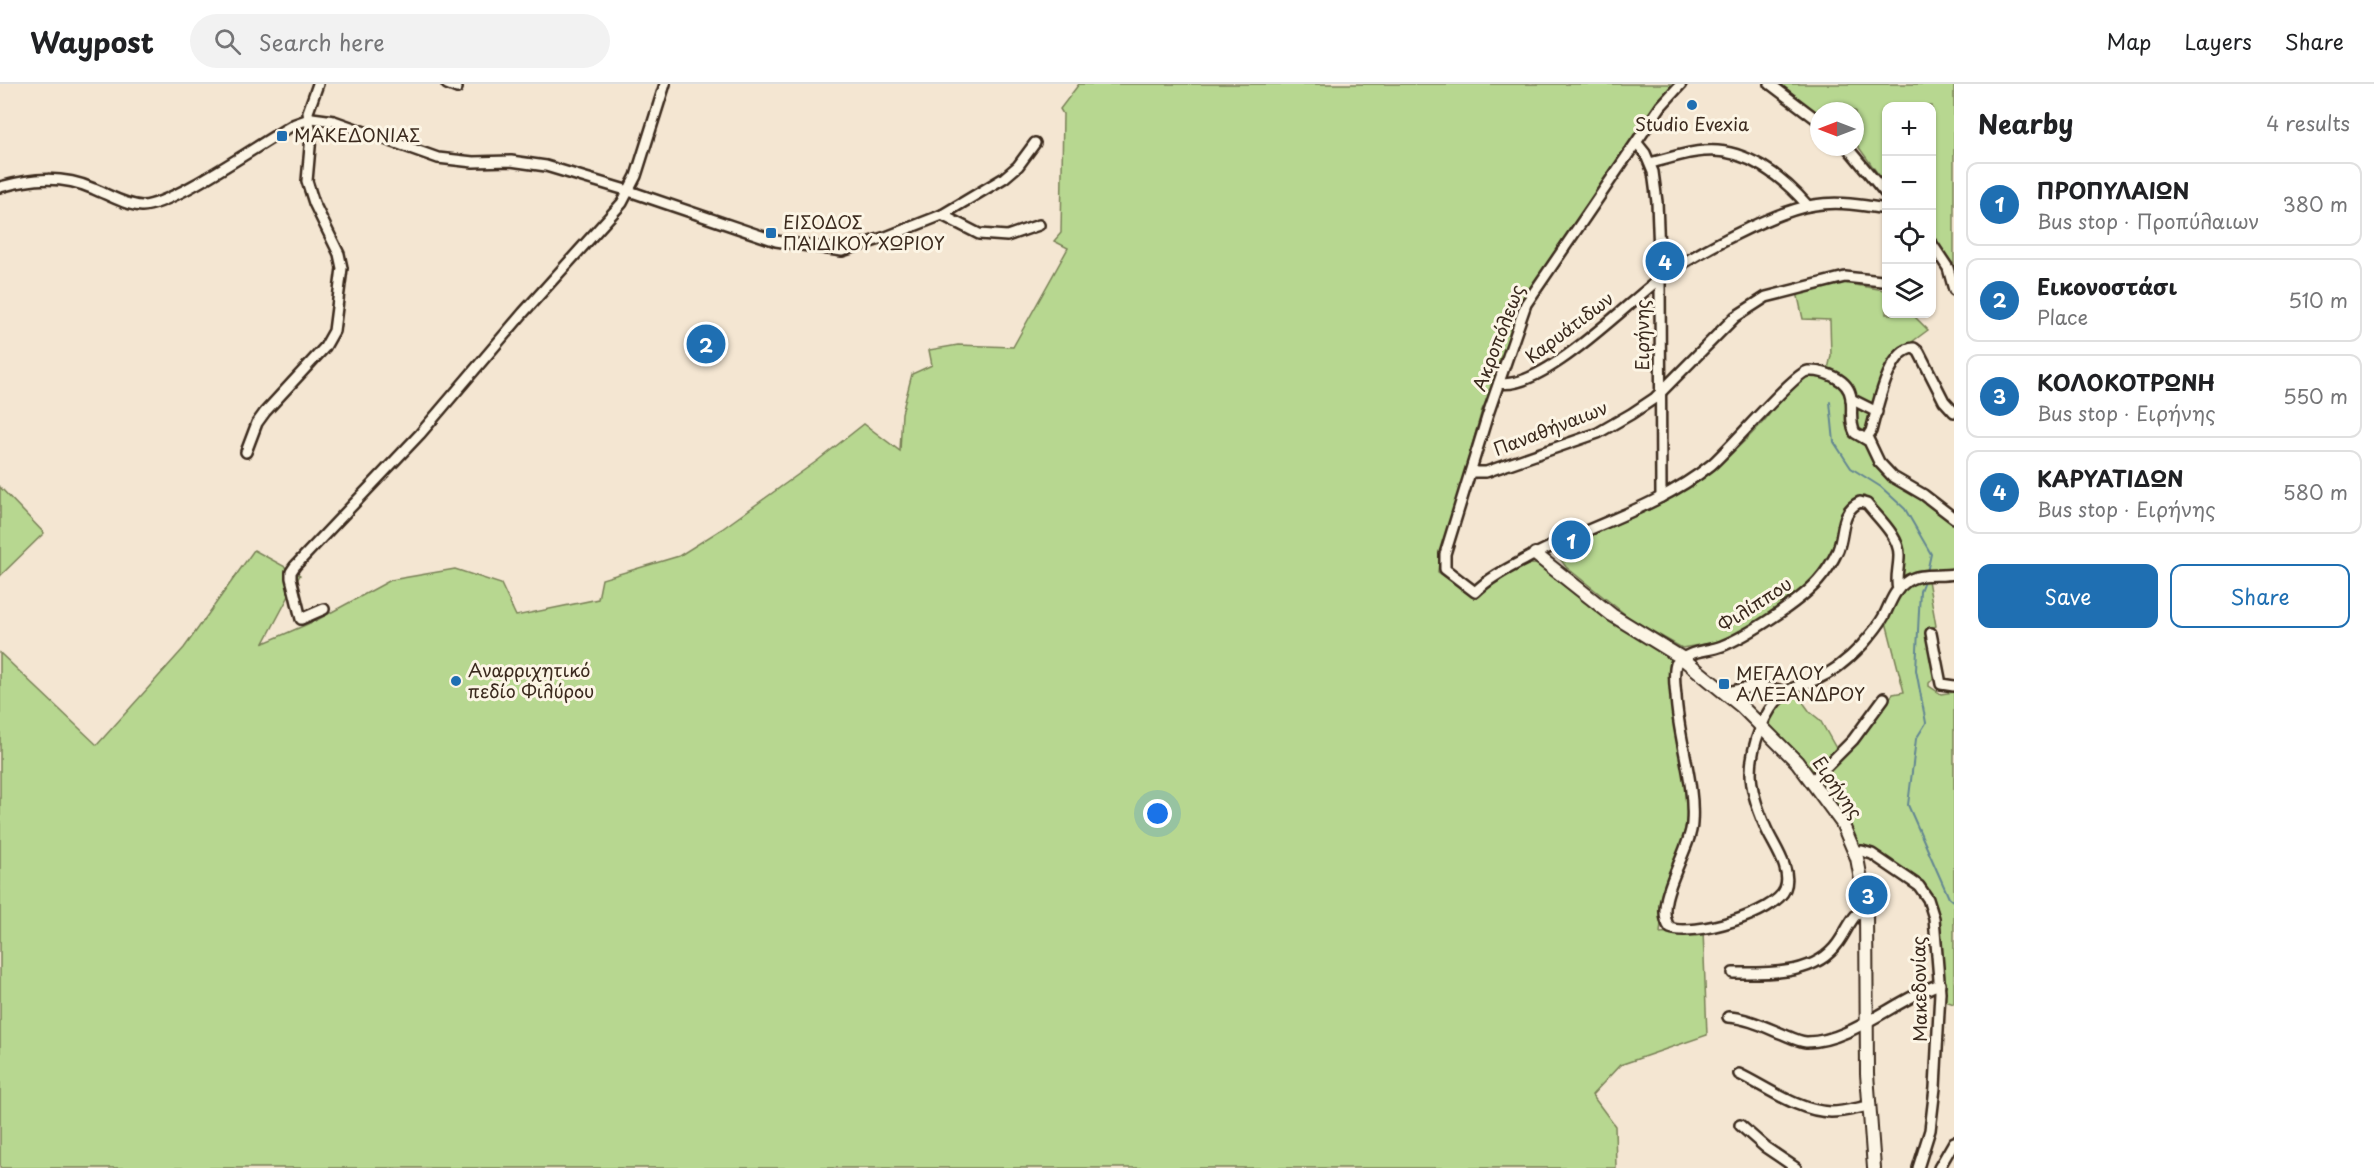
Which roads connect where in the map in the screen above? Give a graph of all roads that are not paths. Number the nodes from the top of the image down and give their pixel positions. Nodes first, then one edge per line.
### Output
1 (318, 84) edge
2 (447, 84) edge
3 (665, 84) edge
4 (1681, 84) edge
5 (1770, 84) edge
6 (458, 88) dead end
7 (1810, 114) edge
8 (308, 119) junction
9 (1035, 143) dead end
10 (1637, 143) junction
11 (1855, 156) edge
12 (1650, 164) junction
13 (0, 187) edge
14 (1882, 188) edge
15 (629, 191) junction
16 (1808, 206) junction
17 (1882, 209) edge
18 (942, 215) junction
19 (1039, 225) dead end
20 (1936, 250) edge
21 (1660, 279) junction
22 (1882, 281) dead end
23 (1954, 290) edge
24 (1499, 383) junction
25 (1661, 392) junction
26 (1851, 399) junction
27 (1877, 411) junction
28 (1954, 411) edge
29 (1866, 439) junction
30 (246, 452) dead end
31 (1471, 472) junction
32 (1660, 496) junction
33 (1954, 518) edge
34 (1535, 554) junction
35 (1953, 576) edge
36 (1898, 590) junction
37 (324, 609) dead end
38 (1932, 633) dead end
39 (1682, 658) junction
40 (1954, 686) edge
41 (1786, 692) junction
42 (1726, 693) junction
43 (1884, 698) dead end
44 (1763, 726) junction
45 (1812, 781) junction
46 (1855, 851) junction
47 (1866, 907) junction
48 (1733, 973) dead end
49 (1940, 984) junction
50 (1728, 1017) dead end
51 (1867, 1021) junction
52 (1739, 1074) dead end
53 (1869, 1106) junction
54 (1740, 1125) dead end
55 (1954, 1142) edge
56 (1796, 1168) edge
57 (1874, 1168) edge
58 (1918, 1168) edge
59 (1939, 1168) edge

1 - 8 street
2 - 6 street
3 - 15 street
4 - 10 street, Ακροπόλεως
5 - 7 street
8 - 13 street
8 - 15 street
8 - 30 street
9 - 18 street
10 - 12 street, Ειρήνης
10 - 24 street, Ακροπόλεως
11 - 14 street
12 - 16 street
12 - 21 street, Ειρήνης
15 - 18 street
15 - 37 street
16 - 17 street, Καρυάτιδων
16 - 21 street, Καρυάτιδων
18 - 19 street
20 - 23 street
21 - 24 street, Καρυάτιδων
21 - 25 street, Ειρήνης
22 - 25 street, Παναθήναιων
24 - 31 street, Ακροπόλεως
25 - 31 street, Παναθήναιων
25 - 32 street, Ειρήνης
26 - 27 street
26 - 29 street
26 - 32 street
27 - 28 street
27 - 29 street
29 - 33 street
31 - 34 street, Ακροπόλεως
32 - 34 street
34 - 39 street, Ειρήνης
35 - 36 street
36 - 39 street, Φιλίππου
36 - 41 street
38 - 40 street
39 - 42 street, Ειρήνης
39 - 44 street
41 - 42 street
41 - 44 street
42 - 44 street, Ειρήνης
43 - 45 street
44 - 45 street, Ειρήνης
45 - 46 street, Ειρήνης
46 - 47 street, Ειρήνης
46 - 49 street, Μακεδονίας
47 - 48 street
47 - 51 street, Ειρήνης
49 - 51 street
49 - 58 street, Μακεδονίας
50 - 51 street
51 - 53 street, Ειρήνης
52 - 53 street
53 - 57 street, Ειρήνης
54 - 56 street
55 - 59 street

